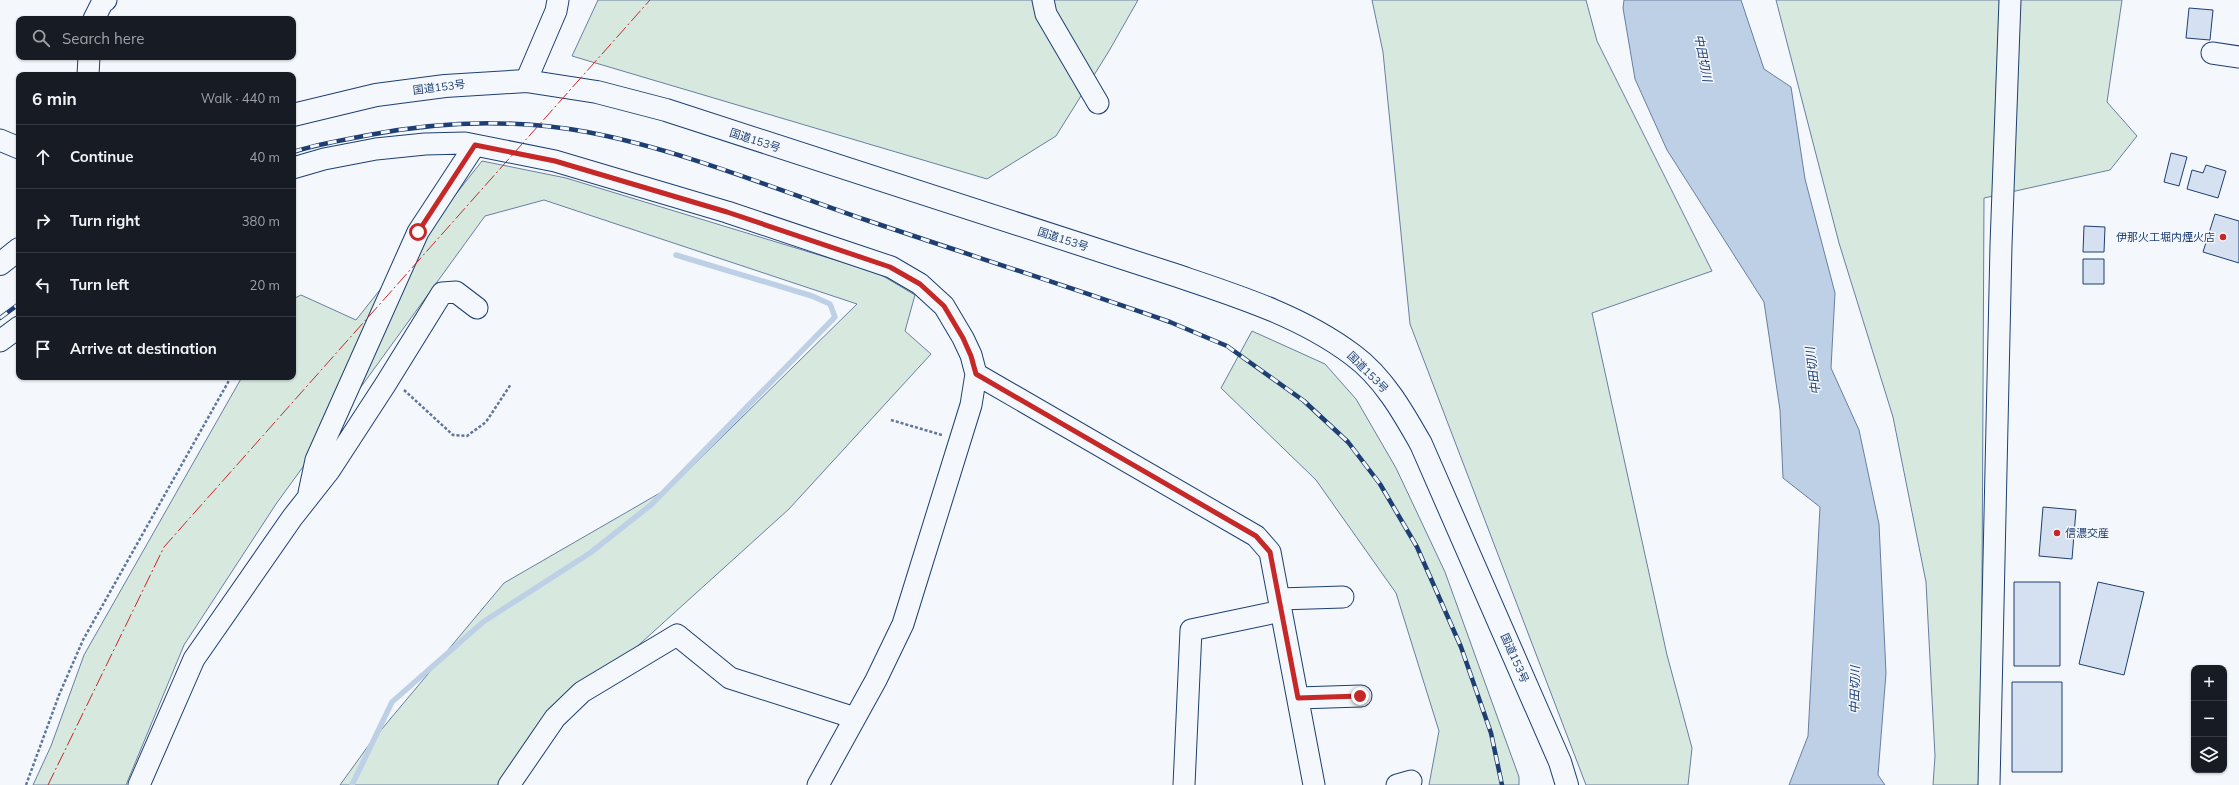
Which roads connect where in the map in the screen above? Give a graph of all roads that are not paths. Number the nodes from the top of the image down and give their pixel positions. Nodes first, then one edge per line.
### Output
1 (106, 0) edge
2 (558, 0) edge
3 (1044, 0) edge
4 (2010, 0) edge
5 (96, 16) edge
6 (2212, 53) dead end
7 (2239, 57) edge
8 (89, 60) edge
9 (88, 72) edge
10 (526, 80) junction
11 (1098, 103) dead end
12 (296, 114) edge
13 (0, 136) edge
14 (16, 138) edge
15 (0, 140) edge
16 (475, 145) junction
17 (16, 147) edge
18 (296, 167) edge
19 (16, 251) edge
20 (0, 264) edge
21 (477, 308) dead end
22 (16, 329) edge
23 (0, 341) edge
24 (976, 374) junction
25 (309, 496) junction
26 (1343, 597) dead end
27 (1280, 605) junction
28 (1360, 696) dead end
29 (1298, 698) junction
30 (855, 718) junction
31 (139, 785) edge
32 (509, 785) edge
33 (818, 785) edge
34 (1184, 785) edge
35 (1314, 785) edge
36 (1567, 785) edge
37 (1989, 785) edge

1 - 5 street
2 - 10 street
3 - 11 street
4 - 37 street
6 - 7 street
8 - 9 street
10 - 12 highway, 国道153号
10 - 36 highway, 国道153号
13 - 14 street
15 - 17 street
16 - 18 street
16 - 24 street
16 - 25 street
19 - 20 highway
21 - 25 street
22 - 23 street
24 - 27 street
24 - 30 street
25 - 31 street
26 - 27 street
27 - 29 street
27 - 34 street
28 - 29 street
29 - 35 street
30 - 32 street
30 - 33 street

